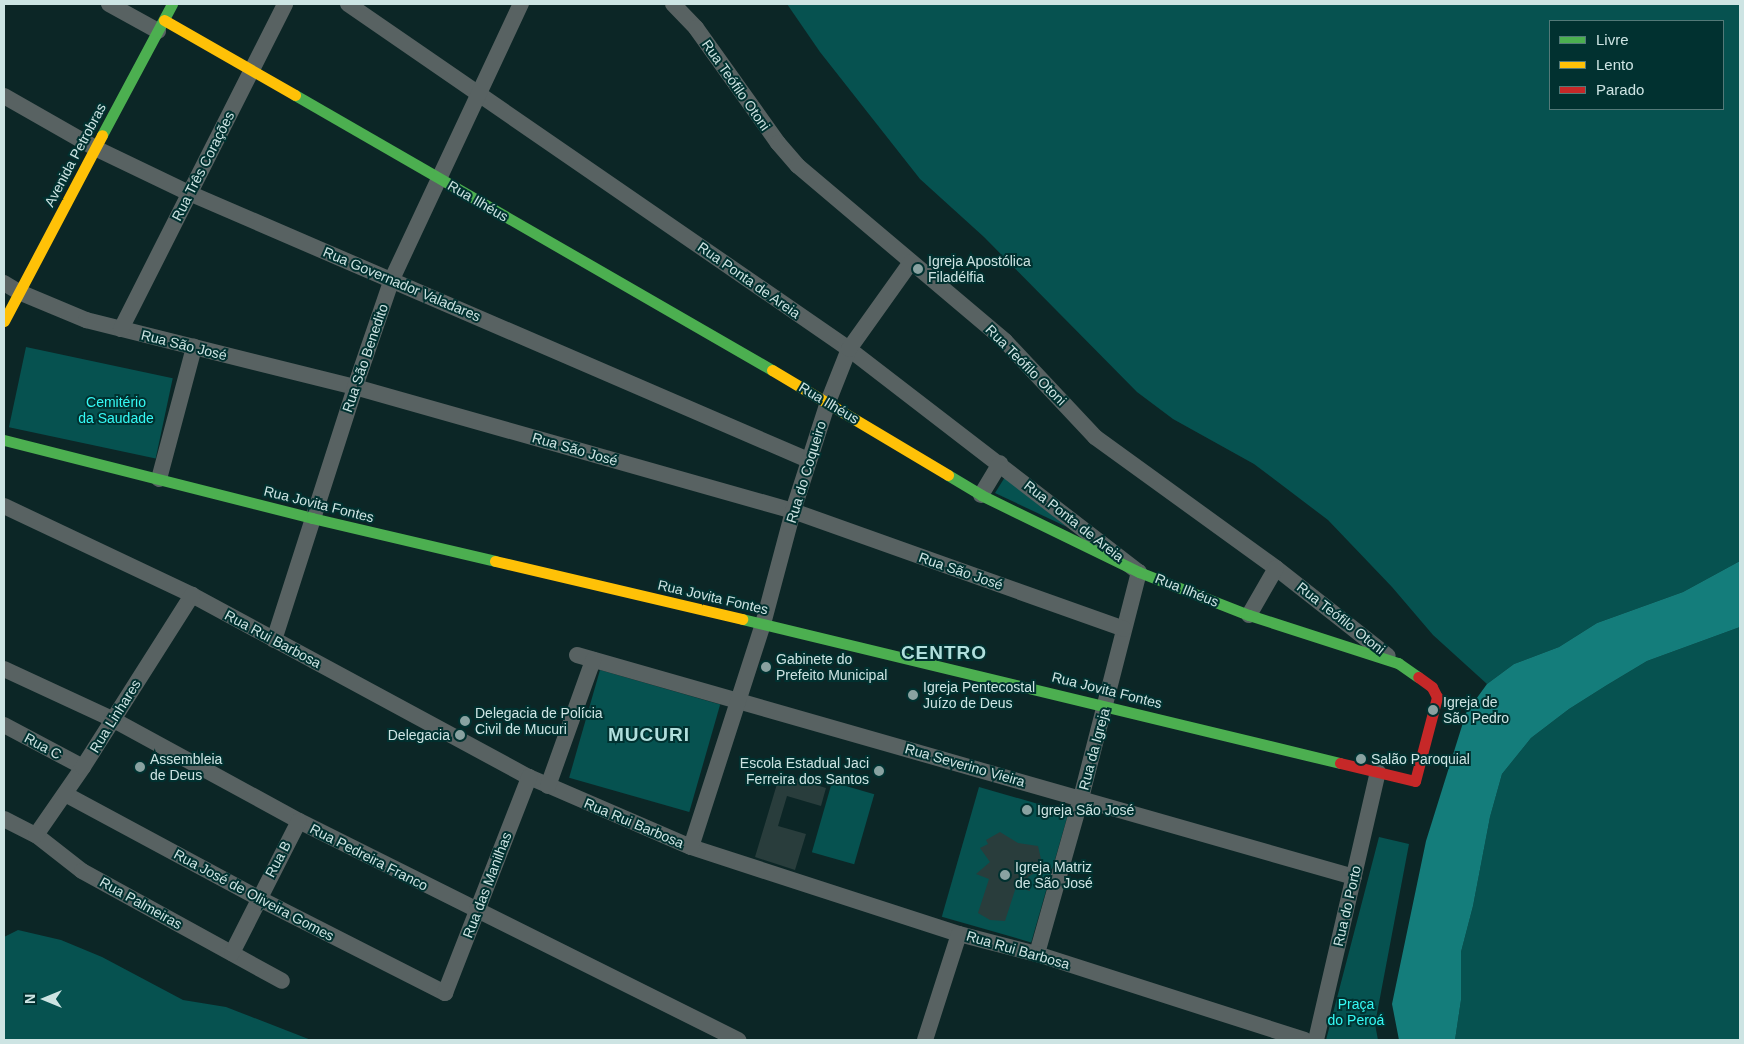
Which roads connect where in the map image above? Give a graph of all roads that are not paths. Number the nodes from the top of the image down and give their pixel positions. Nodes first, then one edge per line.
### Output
1 (109, 4) edge
2 (172, 4) edge
3 (285, 4) edge
4 (348, 4) edge
5 (521, 4) edge
6 (673, 4) edge
7 (161, 25) junction
8 (251, 70) junction
9 (480, 94) junction
10 (4, 96) edge
11 (95, 148) junction
12 (440, 180) junction
13 (189, 193) junction
14 (911, 262) junction
15 (392, 280) junction
16 (4, 283) edge
17 (19, 292) junction
18 (4, 321) edge
19 (121, 329) junction
20 (194, 347) junction
21 (850, 349) junction
22 (354, 387) junction
23 (828, 402) junction
24 (4, 440) edge
25 (808, 460) junction
26 (1000, 463) junction
27 (159, 480) junction
28 (981, 495) junction
29 (4, 506) edge
30 (793, 510) junction
31 (312, 518) junction
32 (1276, 568) junction
33 (1140, 572) junction
34 (192, 595) junction
35 (1249, 615) junction
36 (763, 624) junction
37 (1124, 629) junction
38 (274, 640) junction
39 (576, 655) dead end
40 (593, 660) junction
41 (1398, 663) junction
42 (4, 669) edge
43 (739, 700) junction
44 (1105, 705) junction
45 (112, 719) junction
46 (4, 725) edge
47 (83, 767) junction
48 (1378, 772) junction
49 (528, 777) junction
50 (1415, 781) joint
51 (548, 786) junction
52 (65, 794) junction
53 (1081, 798) junction
54 (4, 819) edge
55 (299, 821) junction
56 (36, 835) junction
57 (691, 847) junction
58 (1354, 876) junction
59 (258, 898) junction
60 (478, 912) junction
61 (959, 934) junction
62 (232, 952) junction
63 (1037, 954) junction
64 (282, 981) dead end
65 (445, 994) joint
66 (738, 1040) edge
67 (924, 1040) edge
68 (1305, 1040) edge
69 (1316, 1040) edge

1 - 7 street, Rua Ilhéus
2 - 7 street, Avenida Petrobras
3 - 8 street, Rua Três Corações
4 - 9 street, Rua Ponta de Areia
5 - 9 street, Rua São Benedito
6 - 14 street, Rua Teófilo Otoni
7 - 8 street, Rua Ilhéus
7 - 11 street, Avenida Petrobras
8 - 12 street, Rua Ilhéus
8 - 13 street, Rua Três Corações
9 - 12 street, Rua São Benedito
9 - 21 street, Rua Ponta de Areia
10 - 11 street, Rua Governador Valadares
11 - 13 street, Rua Governador Valadares
11 - 17 street, Avenida Petrobras
12 - 15 street, Rua São Benedito
12 - 23 street, Rua Ilhéus
13 - 15 street, Rua Governador Valadares
13 - 19 street, Rua Três Corações
14 - 21 street, Rua do Coqueiro
14 - 32 street, Rua Teófilo Otoni
15 - 22 street, Rua São Benedito
15 - 25 street, Rua Governador Valadares
16 - 17 street, Rua São José
17 - 18 street, Avenida Petrobras
17 - 19 street, Rua São José
19 - 20 street, Rua São José
20 - 22 street, Rua São José
20 - 27 street
21 - 23 street, Rua do Coqueiro
21 - 26 street, Rua Ponta de Areia
22 - 30 street, Rua São José
22 - 31 street, Rua São Benedito
23 - 25 street, Rua do Coqueiro
23 - 28 street, Rua Ilhéus
24 - 27 street, Rua Jovita Fontes
25 - 30 street, Rua do Coqueiro
26 - 28 street
26 - 33 street, Rua Ponta de Areia
27 - 31 street, Rua Jovita Fontes
28 - 33 street, Rua Ilhéus
29 - 34 street, Rua Rui Barbosa
30 - 36 street, Rua do Coqueiro
30 - 37 street, Rua São José
31 - 36 street, Rua Jovita Fontes
31 - 38 street, Rua São Benedito
32 - 35 street
32 - 41 street, Rua Teófilo Otoni
33 - 35 street, Rua Ilhéus
33 - 37 street, Rua da Igreja
34 - 38 street, Rua Rui Barbosa
34 - 45 street, Rua Linhares
35 - 41 street, Rua Ilhéus
36 - 43 street, Rua do Coqueiro
36 - 44 street, Rua Jovita Fontes
37 - 44 street, Rua da Igreja
38 - 49 street, Rua Rui Barbosa
39 - 40 street, Rua Severino Vieira
40 - 43 street, Rua Severino Vieira
40 - 51 street
41 - 50 street, Rua Ilhéus
42 - 45 street, Rua Pedreira Franco
43 - 53 street, Rua Severino Vieira
43 - 57 street, Rua do Coqueiro
44 - 48 street, Rua Jovita Fontes
44 - 53 street, Rua da Igreja
45 - 47 street, Rua Linhares
45 - 55 street, Rua Pedreira Franco
46 - 47 street, Rua C
47 - 52 street, Rua Linhares
48 - 50 street, Rua Jovita Fontes
48 - 58 street, Rua do Porto
49 - 51 street, Rua Rui Barbosa
49 - 60 street, Rua das Manilhas
51 - 57 street, Rua Rui Barbosa
52 - 56 street, Rua Linhares
52 - 59 street, Rua José de Oliveira Gomes
53 - 58 street, Rua Severino Vieira
53 - 63 street, Rua da Igreja
54 - 56 street, Rua Palmeiras
55 - 59 street, Rua B
55 - 60 street, Rua Pedreira Franco
56 - 62 street, Rua Palmeiras
57 - 61 street, Rua Rui Barbosa
58 - 69 street, Rua do Porto
59 - 62 street, Rua B
59 - 65 street, Rua José de Oliveira Gomes
60 - 65 street, Rua das Manilhas
60 - 66 street, Rua Pedreira Franco
61 - 63 street, Rua Rui Barbosa
61 - 67 street
62 - 64 street, Rua Palmeiras
63 - 68 street, Rua Rui Barbosa

